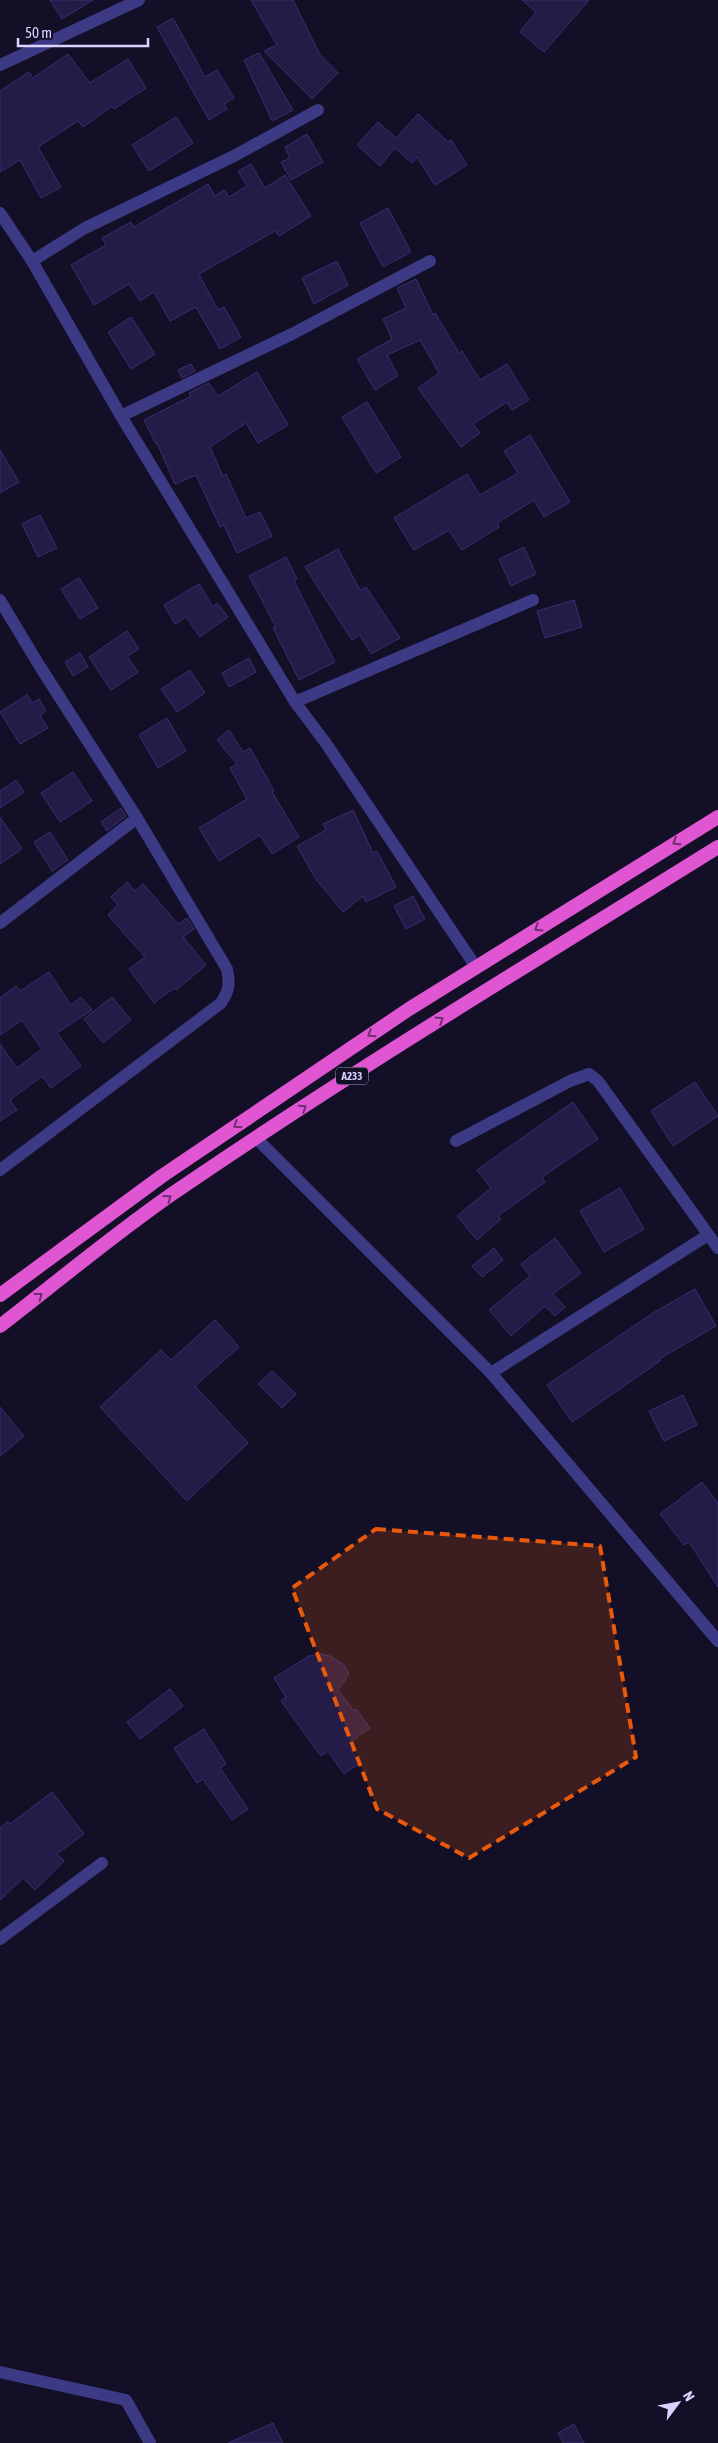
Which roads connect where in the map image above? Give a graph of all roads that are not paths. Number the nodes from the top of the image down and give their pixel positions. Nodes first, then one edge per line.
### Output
1 (139, 0) edge
2 (0, 65) edge
3 (318, 110) dead end
4 (0, 213) edge
5 (32, 261) junction
6 (430, 261) dead end
7 (121, 416) junction
8 (0, 600) edge
9 (533, 600) dead end
10 (295, 702) junction
11 (718, 817) edge
12 (137, 818) junction
13 (718, 847) edge
14 (0, 923) edge
15 (476, 967) junction
16 (256, 1138) junction
17 (456, 1141) dead end
18 (0, 1170) edge
19 (708, 1235) junction
20 (718, 1248) edge
21 (0, 1295) edge
22 (0, 1326) edge
23 (491, 1373) junction
24 (718, 1641) edge
25 (102, 1863) dead end
26 (0, 1939) edge
27 (0, 2372) edge
28 (150, 2443) edge

1 - 2 street
3 - 5 street
4 - 5 street
5 - 7 street
6 - 7 street
7 - 10 street
8 - 12 street
9 - 10 street
10 - 15 street
11 -> 15 highway, A233
12 - 14 street
12 - 18 street
16 -> 13 highway, A233
15 -> 21 highway, A233
22 -> 16 highway, A233
16 - 23 street
17 - 19 street
19 - 20 street
19 - 23 street
23 - 24 street
25 - 26 street
27 - 28 street

